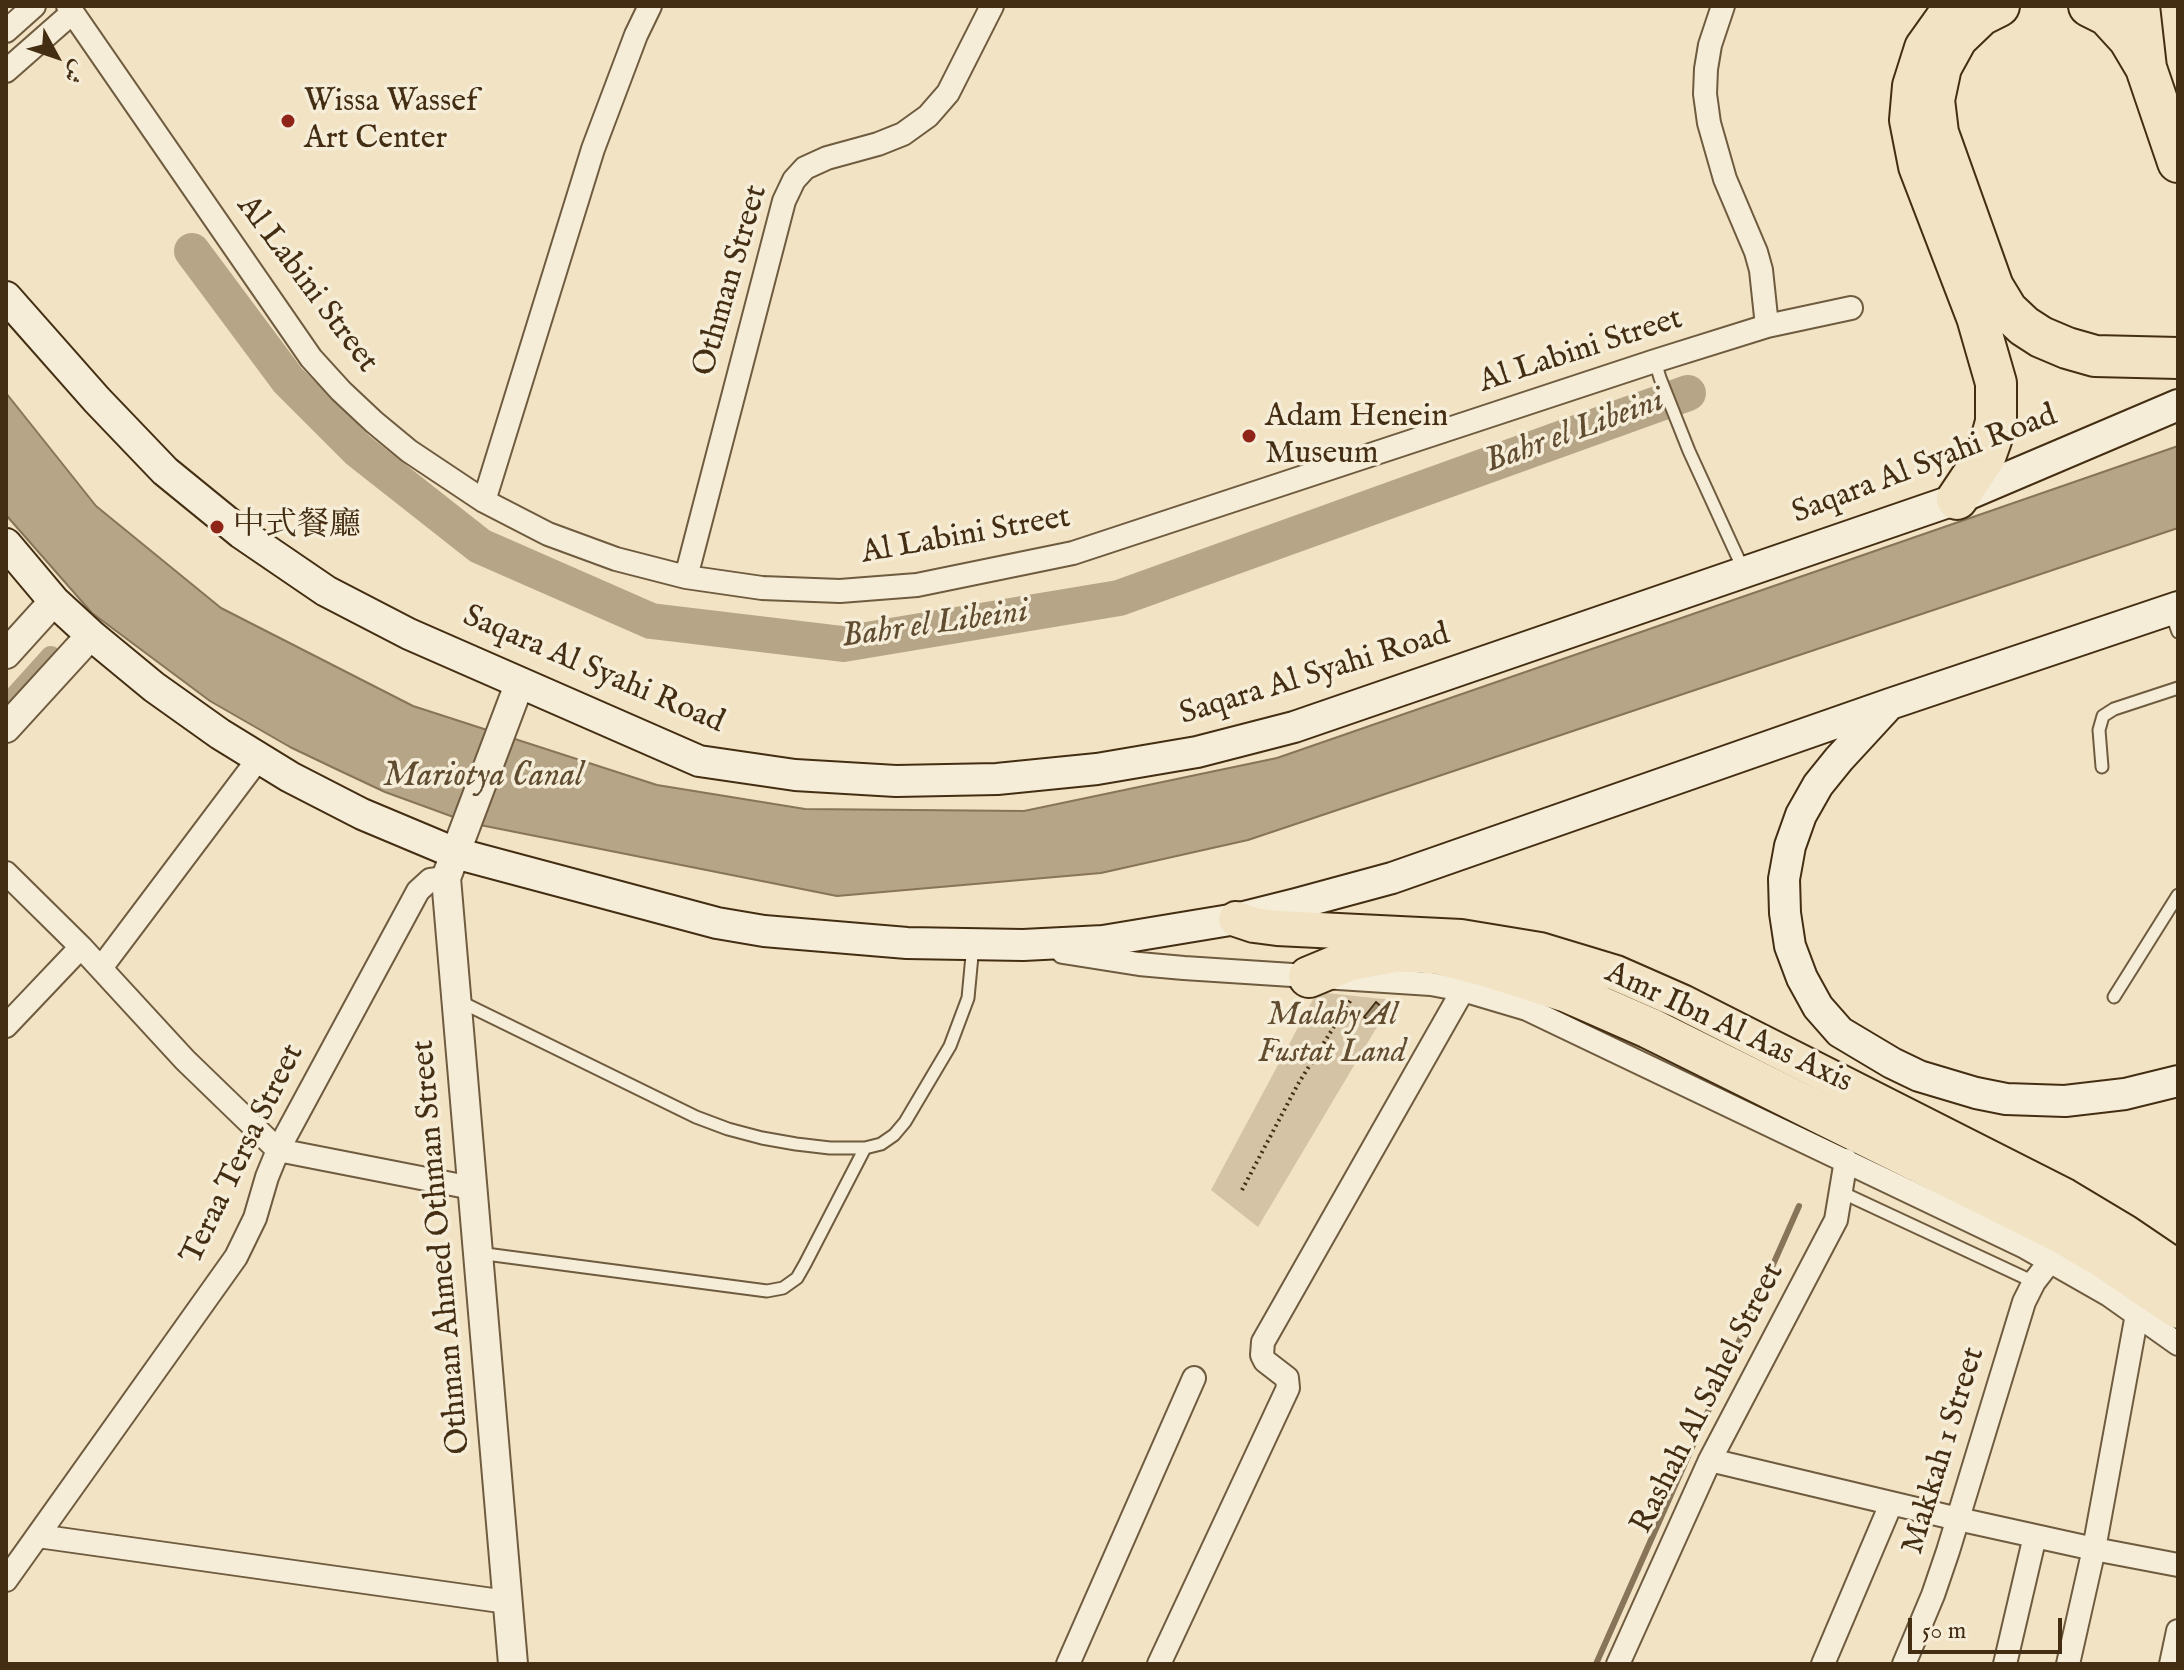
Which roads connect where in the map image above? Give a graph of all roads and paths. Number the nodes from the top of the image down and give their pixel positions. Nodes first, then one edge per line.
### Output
1 (34, 6) edge
2 (650, 6) edge
3 (992, 6) edge
4 (1723, 6) edge
5 (1955, 6) edge
6 (1999, 6) edge
7 (2089, 6) edge
8 (2139, 6) edge
9 (70, 9) edge
10 (6, 31) edge
11 (2146, 68) junction
12 (6, 71) edge
13 (2178, 162) edge
14 (6, 297) edge
15 (1851, 308) dead end
16 (1767, 326) junction
17 (2178, 358) edge
18 (1658, 369) junction
19 (2178, 405) edge
20 (1957, 499) junction
21 (484, 501) junction
22 (6, 544) edge
23 (1744, 572) junction
24 (686, 577) junction
25 (54, 601) junction
26 (2175, 616) edge
27 (91, 635) junction
28 (6, 654) edge
29 (2178, 688) edge
30 (516, 692) junction
31 (1890, 704) junction
32 (6, 728) edge
33 (259, 758) junction
34 (2102, 767) dead end
35 (456, 853) junction
36 (6, 873) edge
37 (2178, 895) edge
38 (1236, 919) junction
39 (973, 944) junction
40 (1023, 945) junction
41 (81, 947) junction
42 (101, 968) junction
43 (1309, 977) junction
44 (1364, 979) junction
45 (1463, 990) junction
46 (2114, 997) dead end
47 (456, 999) junction
48 (6, 1026) edge
49 (2178, 1081) edge
50 (865, 1148) junction
51 (278, 1150) junction
52 (1846, 1160) junction
53 (472, 1188) junction
54 (1242, 1190) dead end
55 (1841, 1192) junction
56 (478, 1253) junction
57 (2051, 1260) junction
58 (2178, 1268) edge
59 (2034, 1282) junction
60 (2178, 1308) edge
61 (2137, 1314) junction
62 (2178, 1344) edge
63 (1194, 1378) dead end
64 (1710, 1460) junction
65 (1891, 1504) junction
66 (1958, 1519) junction
67 (38, 1536) junction
68 (2035, 1536) junction
69 (2094, 1549) junction
70 (2177, 1560) edge
71 (6, 1580) edge
72 (507, 1602) junction
73 (2178, 1631) edge
74 (513, 1664) edge
75 (1068, 1664) edge
76 (1159, 1664) edge
77 (1618, 1664) edge
78 (1823, 1664) edge
79 (1904, 1664) edge
80 (2005, 1664) edge
81 (2068, 1664) edge
82 (2171, 1664) edge

1 - 10 street
2 - 21 street
3 - 24 street, Othman Street
4 - 16 street
5 - 20 highway
6 - 17 highway
7 - 11 highway
8 - 11 highway
9 - 12 street
9 - 21 street, Al Labini Street
11 - 13 highway
14 - 30 main road, Saqara Al Syahi Road
15 - 16 street, Al Labini Street
16 - 18 street, Al Labini Street
18 - 23 lane
18 - 24 street, Al Labini Street
19 - 20 main road, Saqara Al Syahi Road
20 - 23 main road, Saqara Al Syahi Road
21 - 24 street, Al Labini Street
22 - 25 main road
23 - 30 main road, Saqara Al Syahi Road
25 - 27 main road
25 - 28 street
26 - 31 main road
27 - 32 street
27 - 33 main road
29 - 34 lane
30 - 35 street
31 - 38 main road
31 - 49 main road
33 - 35 main road
33 - 42 street
35 - 39 main road
35 - 47 street, Othman Ahmed Othman Street
35 - 51 street, Teraa Tersa Street
36 - 41 street
37 - 46 lane
38 - 40 main road
38 - 58 main road, Amr Ibn Al Aas Axis
39 - 40 main road
39 - 50 lane
40 - 43 street
41 - 42 street
41 - 48 street
42 - 51 street
43 - 44 street
43 - 60 highway
44 - 45 street
44 - 54 path
45 - 52 street
45 - 76 street
47 - 50 lane
47 - 53 street, Othman Ahmed Othman Street
50 - 56 lane
51 - 53 street
51 - 67 street, Teraa Tersa Street
52 - 55 street, Rashah Al Sahel Street
52 - 57 street
53 - 56 street, Othman Ahmed Othman Street
55 - 59 lane
55 - 64 street, Rashah Al Sahel Street
56 - 72 street, Othman Ahmed Othman Street
57 - 59 street, Makkah 1 Street
57 - 61 street
59 - 66 street, Makkah 1 Street
61 - 62 street
61 - 69 street
63 - 75 street
64 - 65 street
64 - 77 street, Rashah Al Sahel Street
65 - 66 street
65 - 78 street
66 - 68 street
66 - 79 street, Makkah 1 Street
67 - 71 street, Teraa Tersa Street
67 - 72 street
68 - 69 street
68 - 80 street
69 - 70 street
69 - 81 street
72 - 74 street, Othman Ahmed Othman Street
73 - 82 street

